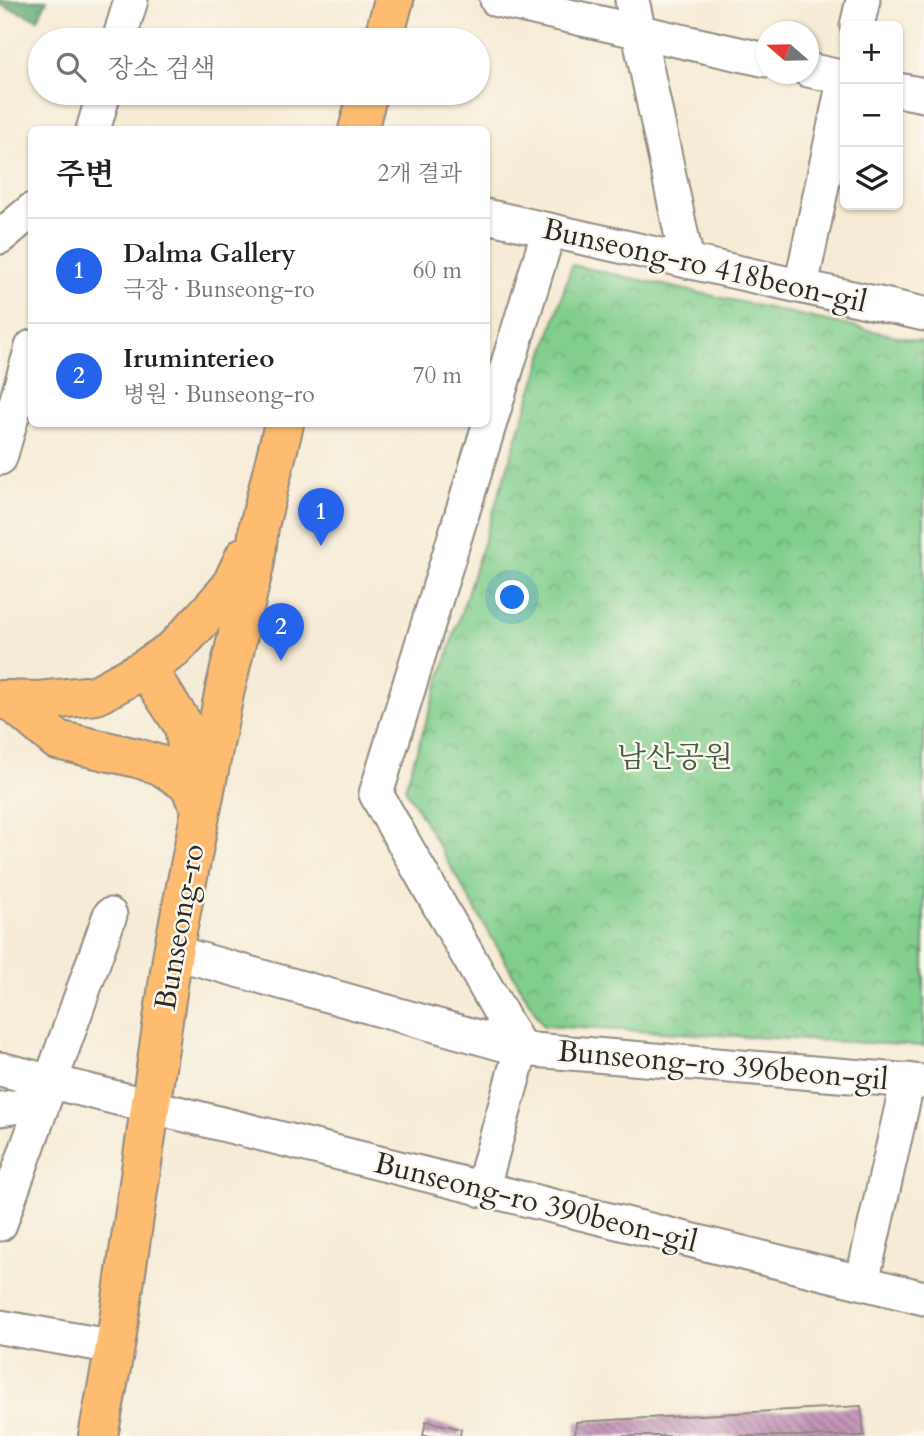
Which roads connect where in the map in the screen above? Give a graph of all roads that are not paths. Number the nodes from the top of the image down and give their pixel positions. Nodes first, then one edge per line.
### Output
1 (131, 0) edge
2 (394, 0) edge
3 (497, 0) edge
4 (863, 0) edge
5 (636, 16) edge
6 (858, 21) edge
7 (123, 28) edge
8 (386, 28) edge
9 (756, 57) edge
10 (819, 72) edge
11 (840, 76) edge
12 (844, 84) edge
13 (903, 91) edge
14 (924, 95) edge
15 (100, 105) edge
16 (365, 105) edge
17 (94, 126) edge
18 (359, 126) edge
19 (28, 214) edge
20 (490, 217) edge
21 (549, 230) junction
22 (0, 237) edge
23 (687, 261) junction
24 (801, 286) junction
25 (924, 314) edge
26 (28, 361) edge
27 (490, 422) edge
28 (283, 427) edge
29 (489, 427) edge
30 (0, 458) edge
31 (259, 526) junction
32 (146, 668) junction
33 (5, 700) edge
34 (195, 805) junction
35 (110, 915) dead end
36 (173, 952) junction
37 (521, 1049) junction
38 (0, 1069) edge
39 (916, 1081) edge
40 (46, 1092) junction
41 (149, 1105) junction
42 (0, 1109) edge
43 (482, 1190) junction
44 (0, 1224) edge
45 (862, 1282) junction
46 (924, 1298) edge
47 (0, 1327) edge
48 (115, 1347) junction
49 (98, 1436) edge

1 - 7 street
2 - 8 main road
3 - 5 street
4 - 6 street
5 - 9 street
5 - 23 street
10 - 11 street
12 - 24 street
13 - 14 street
15 - 17 street
16 - 18 main road
19 - 22 street
20 - 21 street, Bunseong-ro 418beon-gil
21 - 23 street, Bunseong-ro 418beon-gil
21 - 27 street, Bunseong-ro 396beon-gil
23 - 24 street, Bunseong-ro 418beon-gil
24 - 25 street, Bunseong-ro 418beon-gil
26 - 30 street
28 - 31 main road, Bunseong-ro
29 - 37 street, Bunseong-ro 396beon-gil
31 - 32 main road
31 - 34 main road, Bunseong-ro
32 - 33 main road
32 - 34 main road
33 - 34 main road
34 - 36 main road, Bunseong-ro
35 - 40 street
36 - 37 street, Bunseong-ro 396beon-gil
36 - 41 main road, Bunseong-ro
37 - 39 street, Bunseong-ro 396beon-gil
37 - 43 street
38 - 40 street, Bunseong-ro 390beon-gil
39 - 45 street
40 - 41 street, Bunseong-ro 390beon-gil
40 - 42 street
40 - 44 street
41 - 43 street, Bunseong-ro 390beon-gil
41 - 48 main road, Bunseong-ro
43 - 45 street, Bunseong-ro 390beon-gil
45 - 46 street, Bunseong-ro 390beon-gil
47 - 48 street
48 - 49 main road, Bunseong-ro

